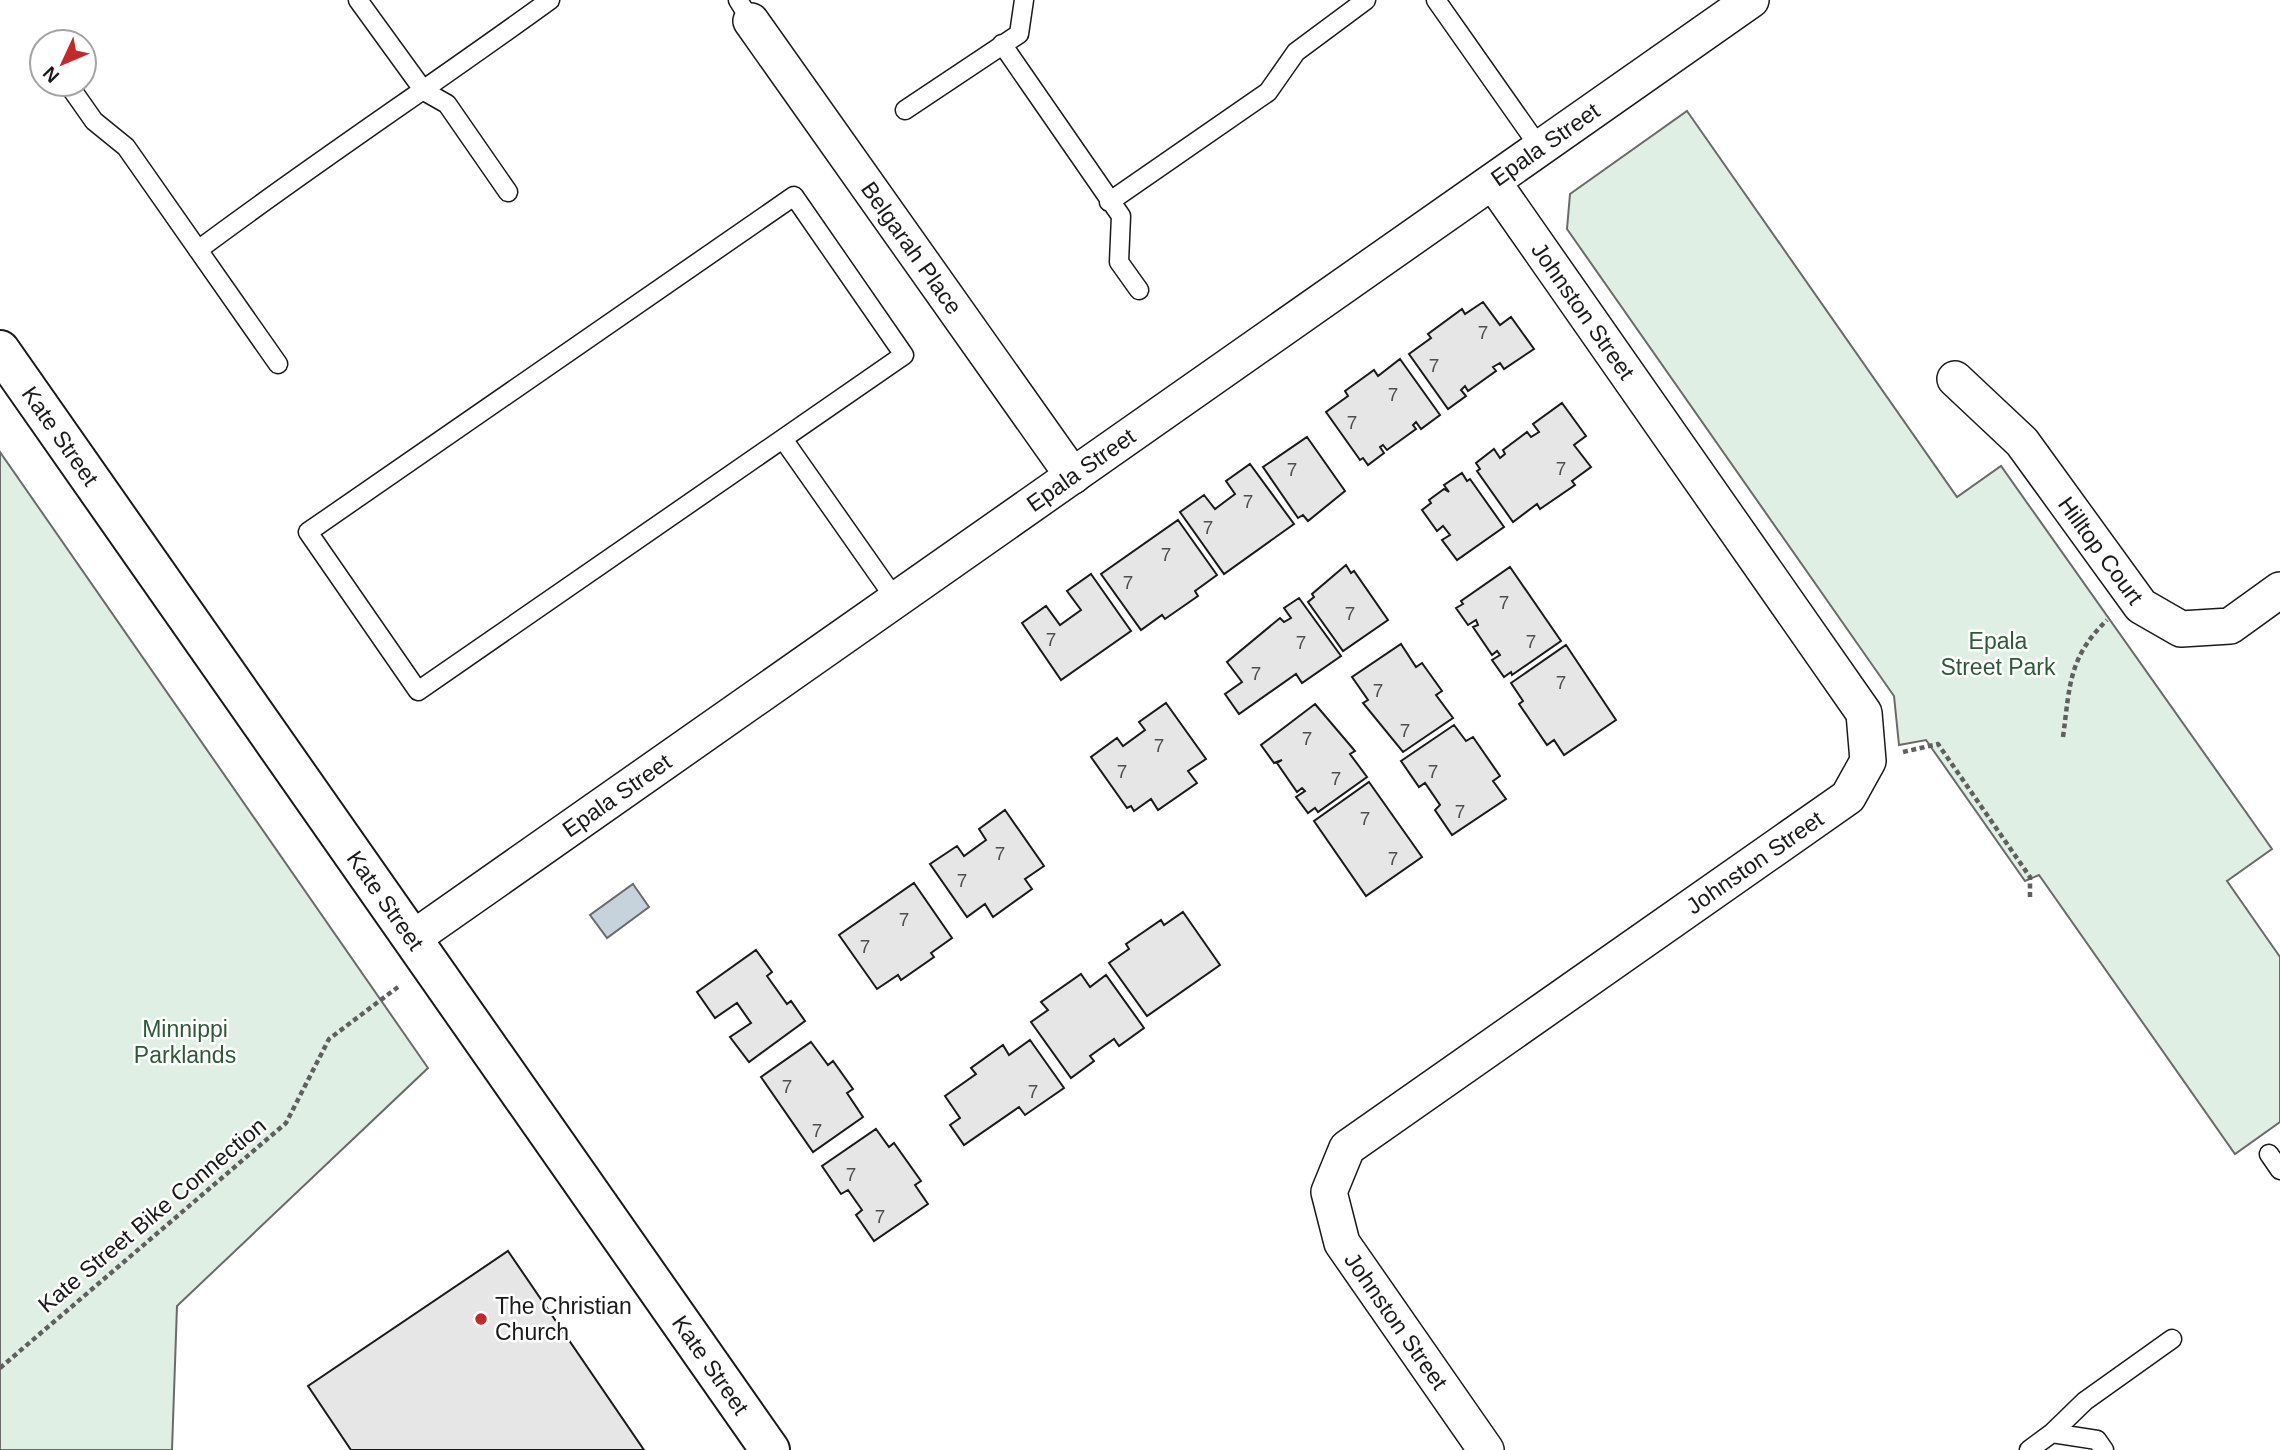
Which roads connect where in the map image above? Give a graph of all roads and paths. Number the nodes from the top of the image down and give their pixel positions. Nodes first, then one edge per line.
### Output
1 (358, 0) edge
2 (550, 0) edge
3 (1024, 0) edge
4 (1366, 0) edge
5 (1436, 0) edge
6 (1751, 0) edge
7 (744, 10) edge
8 (1002, 44) junction
9 (424, 91) junction
10 (78, 98) edge
11 (905, 110) dead end
12 (1541, 148) junction
13 (1493, 182) junction
14 (508, 192) dead end
15 (1109, 202) junction
16 (198, 250) junction
17 (1139, 290) dead end
18 (0, 350) edge
19 (278, 364) dead end
20 (1955, 379) dead end
21 (783, 439) junction
22 (1073, 476) junction
23 (2280, 590) edge
24 (2135, 598) junction
25 (896, 600) junction
26 (2063, 737) dead end
27 (1868, 761) junction
28 (2030, 897) dead end
29 (421, 951) junction
30 (2269, 1154) dead end
31 (2280, 1170) edge
32 (2172, 1339) dead end
33 (0, 1368) edge
34 (2052, 1433) junction
35 (770, 1450) edge
36 (1486, 1450) edge
37 (2029, 1450) edge
38 (2104, 1450) edge

1 - 9 lane
2 - 9 lane
3 - 8 lane
4 - 15 lane
5 - 12 lane
6 - 12 street, Epala Street
7 - 22 street, Belgarah Place
8 - 11 lane
8 - 15 lane
9 - 14 lane
9 - 16 lane
10 - 16 lane
12 - 13 street, Epala Street
13 - 22 street, Epala Street
13 - 27 street, Johnston Street
15 - 17 lane
16 - 19 lane
18 - 29 street, Kate Street
20 - 24 street, Hilltop Court
21 - 21 lane
21 - 25 lane
22 - 25 street, Epala Street
23 - 24 street, Hilltop Court
24 - 26 path
25 - 29 street, Epala Street
27 - 28 path
27 - 36 street, Johnston Street
29 - 33 path, Kate Street Bike Connection
29 - 35 street, Kate Street
30 - 31 lane
32 - 34 lane
34 - 37 lane
34 - 38 lane

